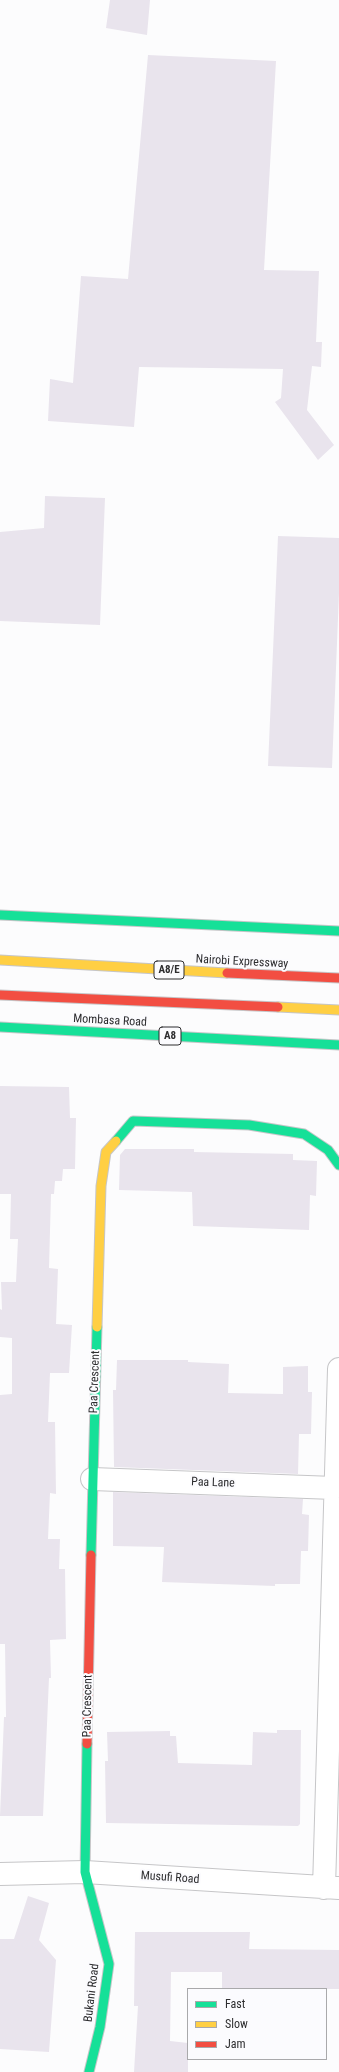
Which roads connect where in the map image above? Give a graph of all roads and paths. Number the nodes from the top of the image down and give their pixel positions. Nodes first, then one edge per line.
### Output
1 (0, 915) edge
2 (339, 931) edge
3 (0, 960) edge
4 (339, 978) edge
5 (0, 995) edge
6 (339, 1010) edge
7 (0, 1027) edge
8 (339, 1045) edge
9 (339, 1165) edge
10 (339, 1369) edge
11 (92, 1479) junction
12 (334, 1488) junction
13 (85, 1872) junction
14 (0, 1874) edge
15 (331, 1888) edge
16 (89, 2072) edge

1 - 2 main road
3 - 4 main road, Nairobi Expressway / A8/E
5 - 6 main road
7 - 8 main road, Mombasa Road / A8
9 - 11 main road, Paa Crescent
10 - 12 street
11 - 12 street, Paa Lane
11 - 13 main road, Paa Crescent
12 - 15 street
13 - 14 street, Musufi Road
13 - 15 street, Musufi Road
13 - 16 main road, Bukani Road

